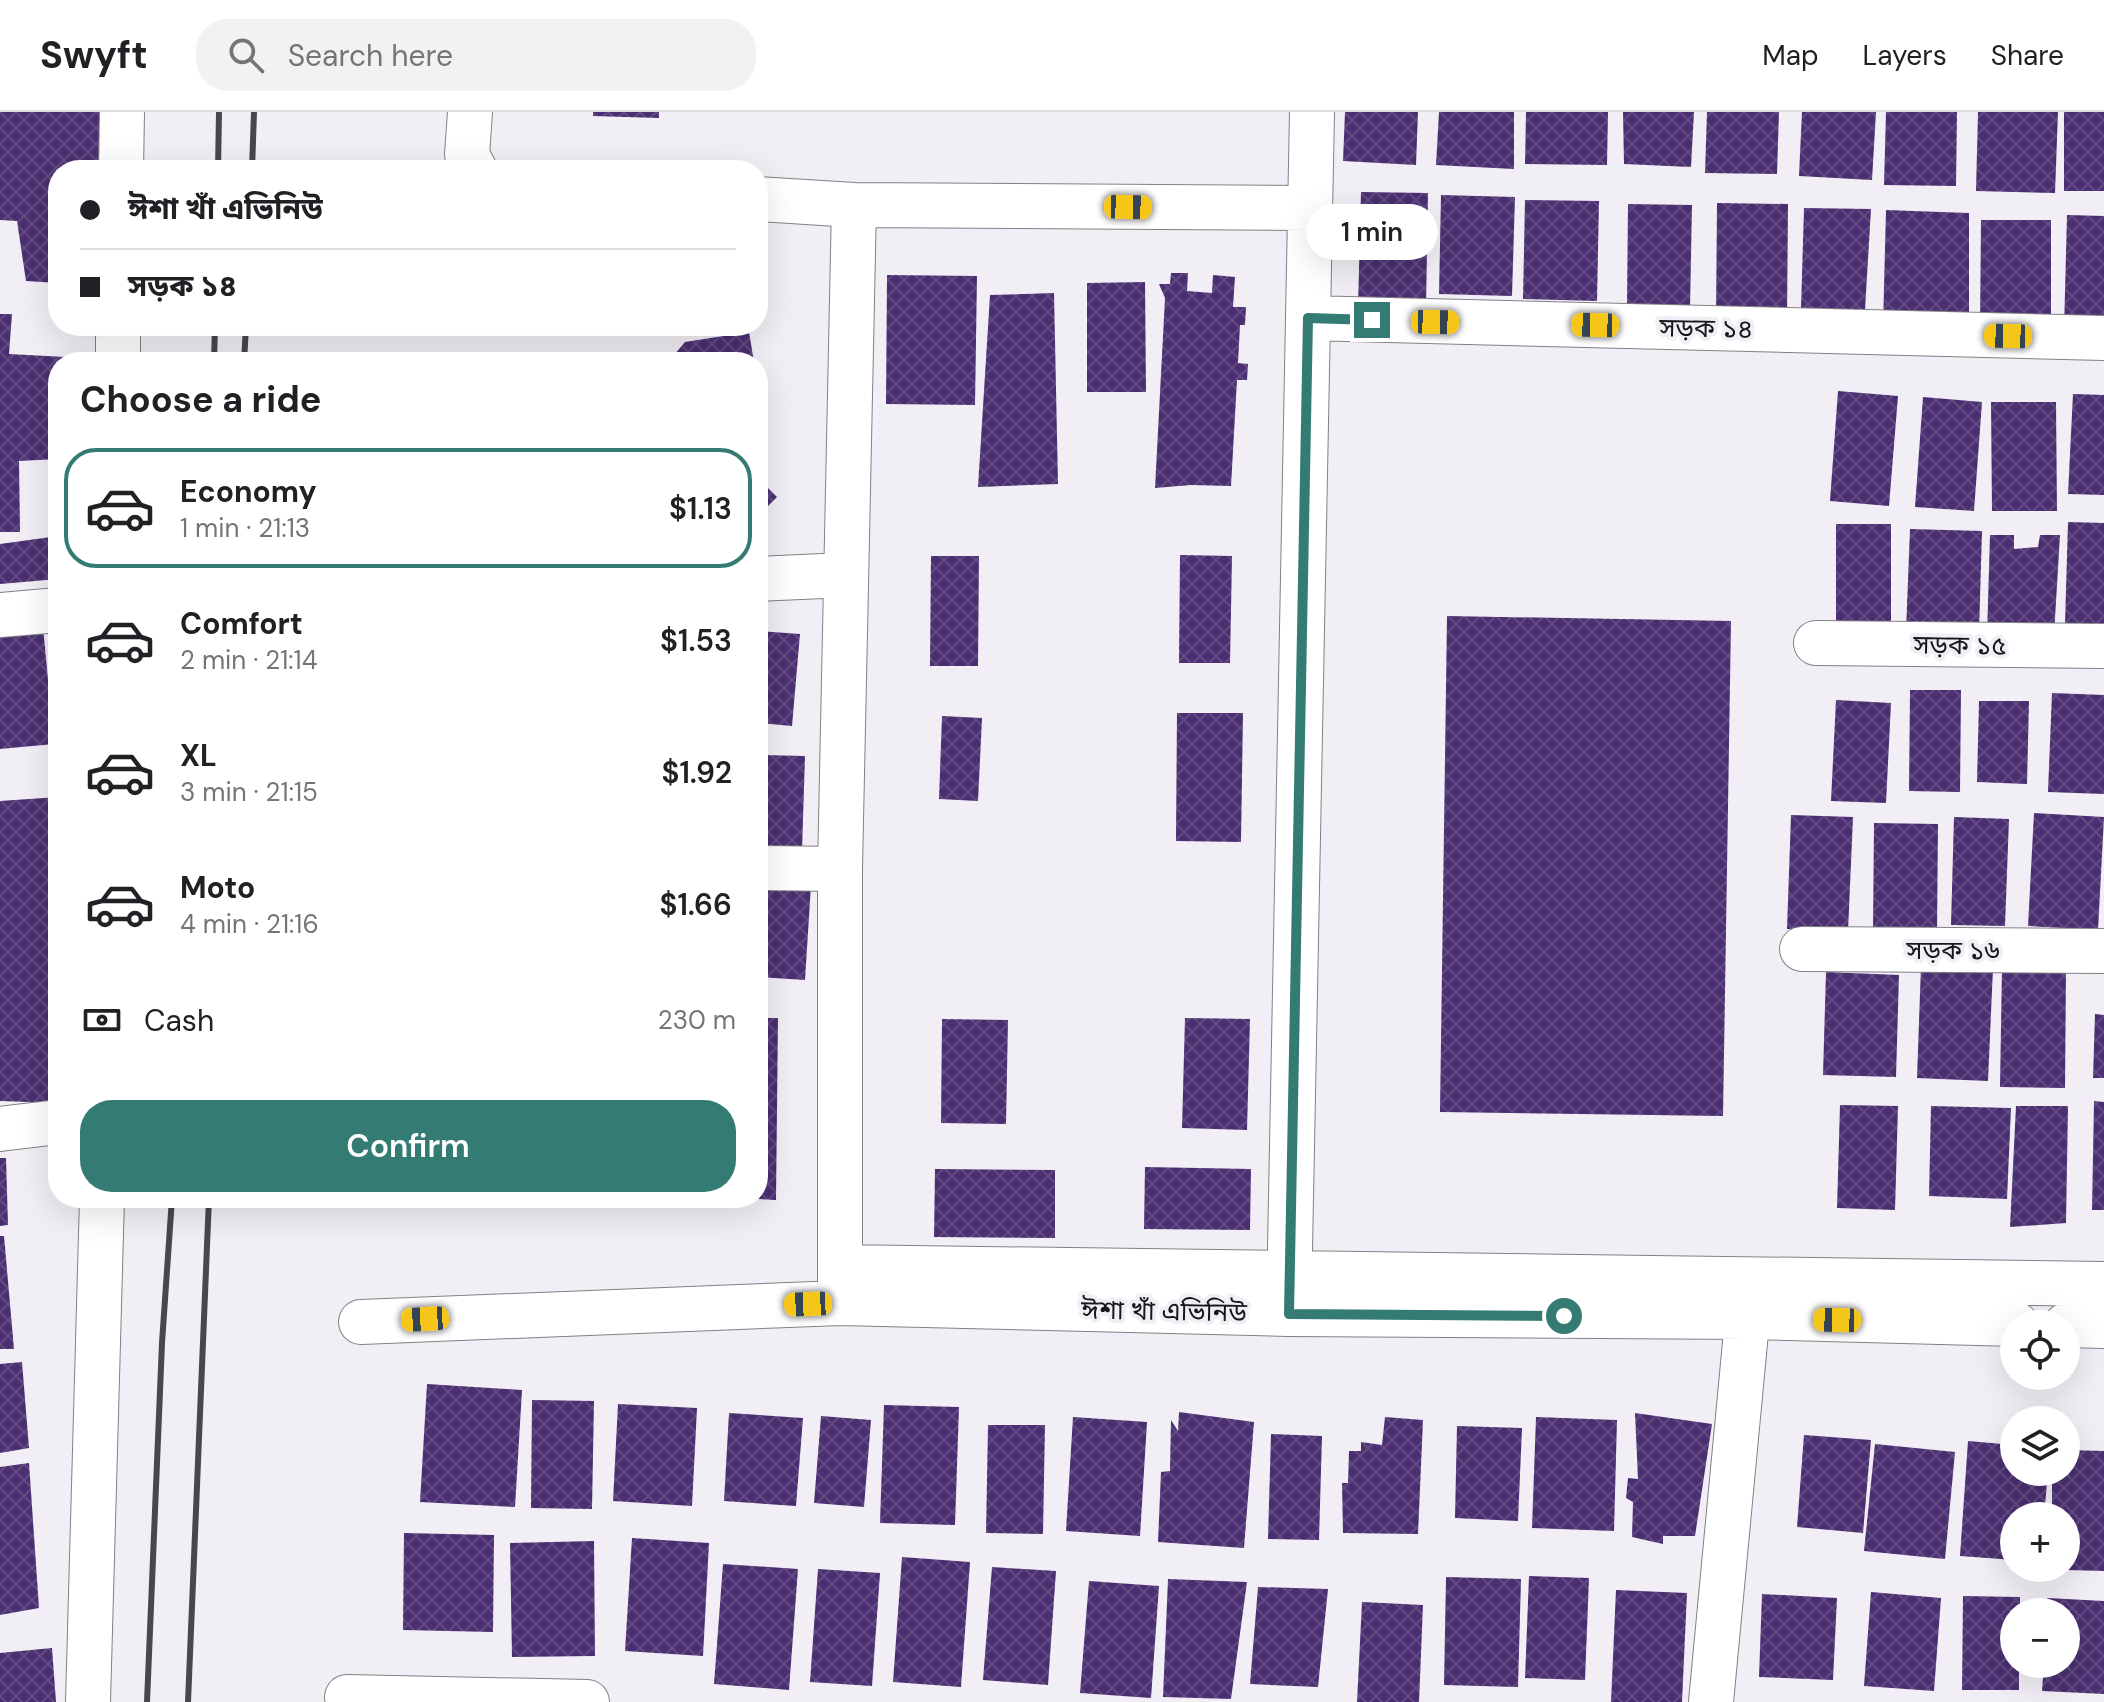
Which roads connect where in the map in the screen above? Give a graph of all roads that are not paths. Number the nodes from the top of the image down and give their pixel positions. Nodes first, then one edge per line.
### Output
1 (122, 112) edge
2 (470, 112) edge
3 (1312, 112) edge
4 (121, 160) edge
5 (470, 160) edge
6 (768, 200) edge
7 (854, 205) junction
8 (1310, 208) junction
9 (1308, 318) junction
10 (2104, 338) edge
11 (846, 575) junction
12 (768, 579) edge
13 (48, 611) edge
14 (0, 615) edge
15 (1816, 643) dead end
16 (2104, 646) edge
17 (768, 868) edge
18 (840, 869) junction
19 (1802, 949) dead end
20 (2104, 951) edge
21 (48, 1123) edge
22 (0, 1129) edge
23 (102, 1208) edge
24 (2104, 1284) edge
25 (840, 1285) junction
26 (1289, 1294) junction
27 (1749, 1298) junction
28 (361, 1322) dead end
29 (2000, 1322) edge
30 (2080, 1325) edge
31 (2104, 1326) edge
32 (347, 1697) dead end
33 (88, 1702) edge
34 (587, 1702) edge
35 (1711, 1702) edge

1 - 4 street
2 - 5 street
3 - 8 street
6 - 7 street
7 - 8 street
7 - 11 street
8 - 9 street
9 - 10 street, সড়ক ১৪
9 - 26 street
11 - 12 street
11 - 18 street
13 - 14 street
15 - 16 street, সড়ক ১৫
17 - 18 street
18 - 25 street
19 - 20 street, সড়ক ১৬
21 - 22 street
23 - 33 street
24 - 27 street
25 - 26 street
25 - 28 street
26 - 27 street
27 - 29 street
27 - 35 street
30 - 31 street
32 - 34 street

